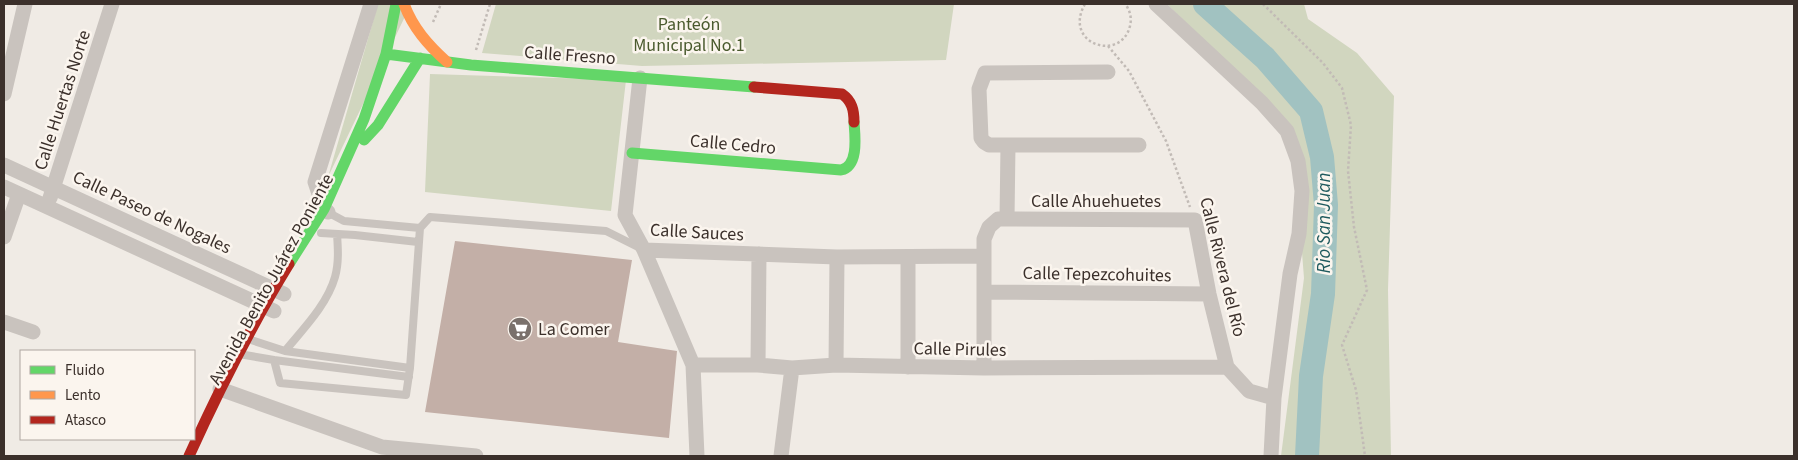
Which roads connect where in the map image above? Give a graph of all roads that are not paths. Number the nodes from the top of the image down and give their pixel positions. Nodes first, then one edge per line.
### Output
1 (25, 4) edge
2 (112, 4) edge
3 (371, 4) edge
4 (396, 4) edge
5 (404, 4) edge
6 (1156, 4) edge
7 (391, 55) junction
8 (420, 58) junction
9 (447, 62) junction
10 (1108, 72) dead end
11 (640, 78) junction
12 (4, 94) edge
13 (364, 140) junction
14 (1008, 145) junction
15 (1139, 145) dead end
16 (632, 153) junction
17 (4, 165) edge
18 (832, 170) joint
19 (4, 187) edge
20 (54, 188) junction
21 (19, 194) junction
22 (47, 207) junction
23 (328, 211) junction
24 (1002, 219) junction
25 (1195, 220) joint
26 (420, 228) junction
27 (321, 233) junction
28 (337, 234) junction
29 (4, 237) edge
30 (418, 242) junction
31 (644, 250) junction
32 (759, 254) junction
33 (983, 256) junction
34 (837, 257) junction
35 (908, 257) junction
36 (279, 291) junction
37 (985, 292) junction
38 (1209, 294) junction
39 (269, 309) junction
40 (4, 322) edge
41 (33, 332) dead end
42 (251, 340) junction
43 (285, 351) junction
44 (244, 355) junction
45 (274, 360) junction
46 (693, 365) junction
47 (758, 365) junction
48 (836, 365) junction
49 (908, 367) junction
50 (1227, 367) junction
51 (410, 368) junction
52 (792, 368) junction
53 (984, 368) junction
54 (409, 377) junction
55 (224, 390) junction
56 (1274, 398) junction
57 (380, 452) edge
58 (403, 453) edge
59 (189, 456) edge
60 (201, 456) edge
61 (476, 456) edge
62 (697, 456) edge
63 (781, 456) edge
64 (1271, 456) edge

1 - 12 street
2 - 20 street, Calle Huertas Norte
3 - 23 street
4 - 7 main road, Avenida Benito Juárez Poniente
5 - 7 main road, Avenida Benito Juárez Poniente
5 - 9 main road
6 - 56 street
7 - 8 main road, Calle Fresno
7 - 13 main road, Avenida Benito Juárez Poniente
7 - 23 main road, Avenida Benito Juárez Poniente
8 - 9 main road, Calle Fresno
8 - 13 main road
9 - 11 main road, Calle Fresno
10 - 14 street
11 - 16 street
11 - 18 main road, Calle Fresno
13 - 23 main road, Avenida Benito Juárez Poniente
14 - 15 street
14 - 24 street
16 - 18 main road, Calle Cedro
16 - 31 street
17 - 20 street, Calle Paseo de Nogales
19 - 21 street
20 - 22 street, Calle Huertas Norte
20 - 36 street, Calle Paseo de Nogales
21 - 22 street
21 - 29 street
22 - 39 street
23 - 26 lane, Calle Sauces
23 - 27 main road, Avenida Benito Juárez Poniente
23 - 36 main road, Avenida Benito Juárez Poniente
24 - 25 street, Calle Ahuehuetes
24 - 33 street
25 - 38 street, Calle Rivera del Río
26 - 30 lane
26 - 31 lane, Calle Sauces
27 - 28 lane
27 - 36 main road, Avenida Benito Juárez Poniente
28 - 30 lane
28 - 43 lane
30 - 51 lane
31 - 32 street, Calle Sauces
31 - 46 street
32 - 34 street, Calle Sauces
32 - 47 street
33 - 35 street, Calle Sauces
33 - 37 street
34 - 35 street, Calle Sauces
34 - 48 street
35 - 49 street
36 - 39 main road, Avenida Benito Juárez Poniente
37 - 38 street, Calle Tepezcohuites
37 - 53 street
38 - 50 street, Calle Rivera del Río
39 - 42 main road, Avenida Benito Juárez Poniente
40 - 41 street
42 - 43 lane
42 - 44 main road, Avenida Benito Juárez Poniente
43 - 51 lane
44 - 45 lane
44 - 55 main road, Avenida Benito Juárez Poniente
45 - 54 lane
45 - 54 lane
46 - 47 street, Calle Pirules
46 - 62 street
47 - 52 street, Calle Pirules
48 - 49 street, Calle Pirules
48 - 52 street, Calle Pirules
49 - 53 street, Calle Pirules
50 - 53 street, Calle Pirules
50 - 56 street
51 - 54 lane
52 - 63 street
55 - 57 street
55 - 59 main road, Avenida Benito Juárez Poniente
55 - 60 main road, Avenida Benito Juárez Poniente
56 - 64 street
57 - 58 street
58 - 61 street

